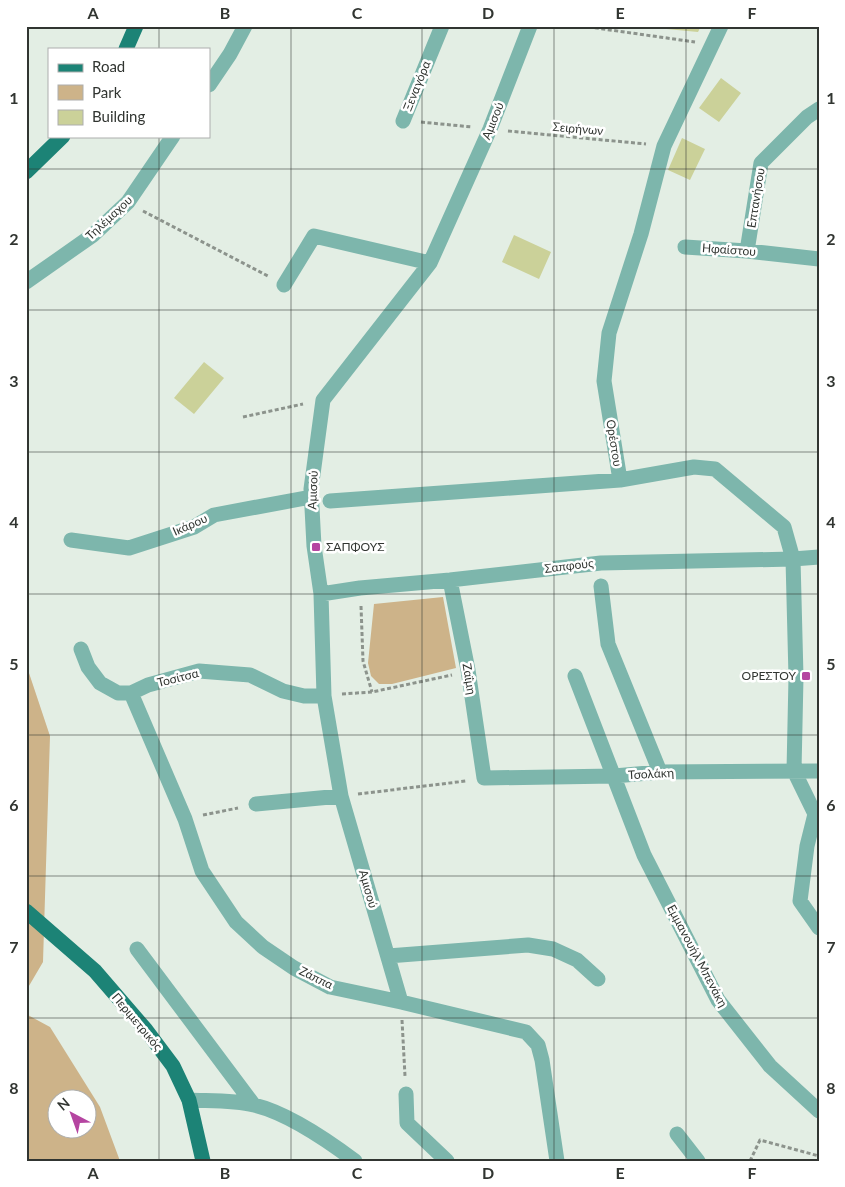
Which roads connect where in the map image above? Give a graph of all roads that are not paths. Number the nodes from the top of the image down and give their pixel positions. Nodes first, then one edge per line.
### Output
1 (136, 26) edge
2 (245, 26) edge
3 (442, 26) edge
4 (530, 26) edge
5 (721, 26) edge
6 (126, 48) edge
7 (210, 84) edge
8 (819, 109) edge
9 (403, 121) road end
10 (61, 138) edge
11 (172, 138) edge
12 (26, 172) edge
13 (685, 247) dead end
14 (747, 251) junction
15 (819, 259) edge
16 (430, 263) junction
17 (26, 282) edge
18 (284, 285) road end
19 (620, 480) junction
20 (311, 497) junction
21 (330, 501) dead end
22 (71, 540) dead end
23 (819, 557) edge
24 (793, 559) junction
25 (450, 580) junction
26 (601, 586) dead end
27 (320, 594) junction
28 (81, 649) dead end
29 (575, 676) dead end
30 (131, 693) junction
31 (324, 696) junction
32 (794, 771) junction
33 (819, 771) edge
34 (660, 772) junction
35 (614, 776) junction
36 (484, 778) joint
37 (342, 796) junction
38 (256, 804) road end
39 (26, 911) edge
40 (819, 928) edge
41 (137, 949) dead end
42 (388, 956) junction
43 (598, 979) dead end
44 (401, 1002) junction
45 (406, 1094) road end
46 (189, 1100) junction
47 (253, 1104) junction
48 (819, 1110) edge
49 (676, 1134) dead end
50 (204, 1161) edge
51 (355, 1161) edge
52 (446, 1161) edge
53 (557, 1161) edge
54 (698, 1161) edge

1 - 6 main road
2 - 7 street
3 - 9 street, Ξεναγόρα
4 - 16 street, Αμισού
5 - 19 street, Ορέστου
8 - 14 street, Επτανήσου
10 - 12 main road
11 - 17 street, Τηλέμαχου
13 - 14 street, Ηφαίστου
14 - 15 street, Ηφαίστου
16 - 18 street
16 - 20 street, Αμισού
19 - 21 street
19 - 24 street, Ορέστου
20 - 22 street, Ικάρου
20 - 27 street, Αμισού
23 - 24 street, Σαπφούς
24 - 25 street, Σαπφούς
24 - 32 street, Ορέστου
25 - 27 street, Σαπφούς
25 - 36 street, Ζαΐμη
26 - 34 street
27 - 31 street, Αμισού
28 - 30 street
29 - 35 street, Εμμανουήλ Μπενάκη
30 - 31 street, Τοσίτσα
30 - 44 street, Ζάππα
31 - 37 street, Αμισού
32 - 33 street, Τσολάκη
32 - 34 street, Τσολάκη
32 - 40 street
34 - 35 street, Τσολάκη
35 - 36 street, Τσολάκη
35 - 48 street, Εμμανουήλ Μπενάκη
37 - 38 street
37 - 42 street, Αμισού
39 - 46 main road, Περιμετρικός
41 - 47 street
42 - 43 street
42 - 44 street, Αμισού
44 - 53 street, Ζάππα
45 - 52 street
46 - 47 street
46 - 50 main road, Περιμετρικός
47 - 51 street
49 - 54 street

